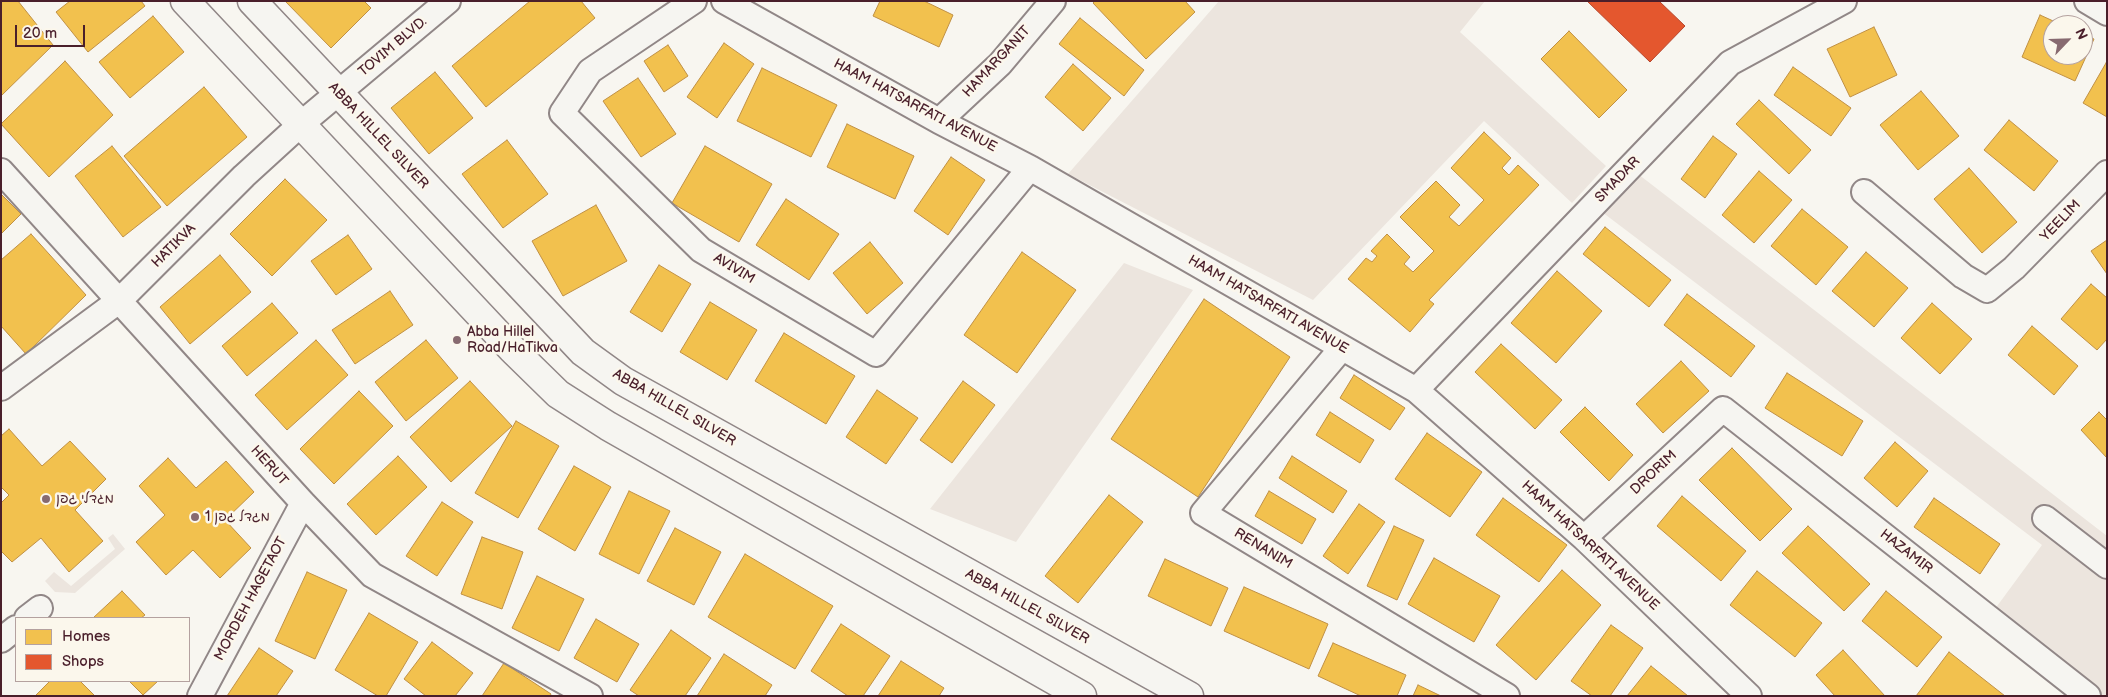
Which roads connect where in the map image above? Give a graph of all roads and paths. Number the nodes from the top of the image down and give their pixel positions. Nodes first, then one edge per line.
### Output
1 (186, 1) edge
2 (252, 1) edge
3 (448, 1) edge
4 (694, 1) edge
5 (724, 1) edge
6 (1053, 1) edge
7 (1844, 1) edge
8 (338, 94) junction
9 (939, 121) junction
10 (301, 124) junction
11 (1030, 168) junction
12 (1, 171) edge
13 (2107, 173) edge
14 (1864, 192) dead end
15 (120, 300) junction
16 (1341, 349) junction
17 (1, 388) edge
18 (1416, 390) junction
19 (1723, 409) joint
20 (303, 503) junction
21 (2045, 518) dead end
22 (1584, 538) junction
23 (2107, 566) edge
24 (15, 629) edge
25 (1, 640) edge
26 (1186, 694) edge
27 (200, 696) edge
28 (590, 696) edge
29 (1082, 696) edge
30 (1507, 696) edge
31 (1749, 696) edge
32 (2088, 696) edge

1 - 10 main road
2 - 8 main road, ABBA HILLEL SILVER
3 - 8 street, TOVIM BLVD.
4 - 11 street, AVIVIM
5 - 9 street, HAAM HATSARFATI AVENUE
6 - 9 street, HAMARGANIT
7 - 18 street, SMADAR
8 - 10 street, HATIKVA
8 - 26 main road, ABBA HILLEL SILVER
9 - 11 street, HAAM HATSARFATI AVENUE
10 - 15 street, HATIKVA
10 - 29 main road
11 - 16 street, HAAM HATSARFATI AVENUE
12 - 15 street, HERUT
13 - 14 street, YEELIM
15 - 17 street, HATIKVA
15 - 20 street, HERUT
16 - 18 street, HAAM HATSARFATI AVENUE
16 - 30 street, RENANIM
18 - 22 street, HAAM HATSARFATI AVENUE
19 - 22 street, DRORIM
19 - 32 street, HAZAMIR
20 - 27 street, MORDEH HAGETAOT
20 - 28 street, HERUT
21 - 23 street
22 - 31 street, HAAM HATSARFATI AVENUE
24 - 25 street

